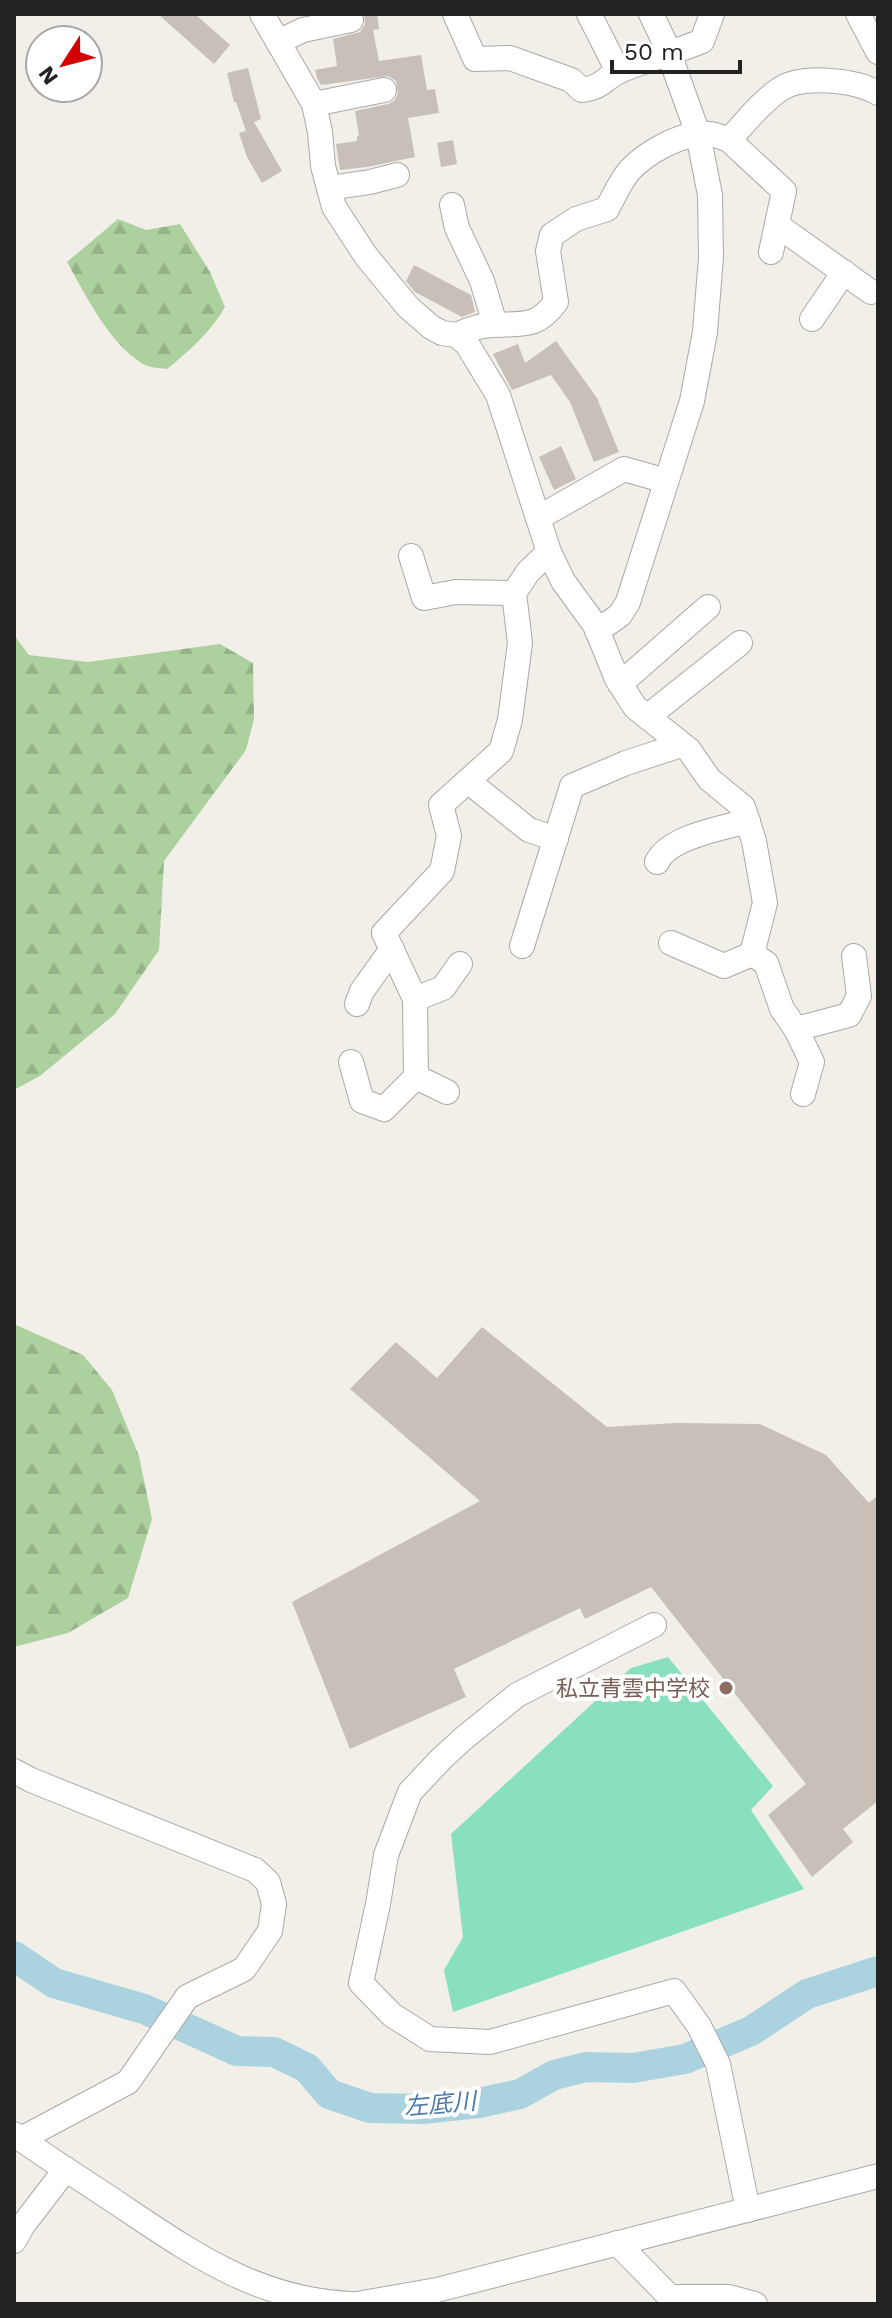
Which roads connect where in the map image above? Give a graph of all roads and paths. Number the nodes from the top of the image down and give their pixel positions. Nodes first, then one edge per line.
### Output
1 (262, 14) edge
2 (455, 14) edge
3 (589, 14) edge
4 (651, 14) edge
5 (712, 14) edge
6 (858, 14) edge
7 (351, 20) dead end
8 (278, 42) junction
9 (878, 52) edge
10 (669, 55) junction
11 (618, 71) junction
12 (384, 90) dead end
13 (878, 93) edge
14 (314, 104) junction
15 (698, 134) junction
16 (729, 140) junction
17 (397, 175) dead end
18 (329, 188) junction
19 (452, 205) dead end
20 (777, 225) junction
21 (771, 252) dead end
22 (844, 272) junction
23 (871, 292) dead end
24 (812, 319) dead end
25 (495, 324) junction
26 (456, 335) junction
27 (666, 481) junction
28 (538, 518) junction
29 (549, 552) junction
30 (411, 556) dead end
31 (514, 593) junction
32 (708, 607) dead end
33 (597, 631) junction
34 (740, 643) dead end
35 (620, 684) junction
36 (647, 717) junction
37 (681, 745) junction
38 (469, 782) junction
39 (748, 821) junction
40 (556, 839) junction
41 (657, 862) dead end
42 (671, 943) dead end
43 (522, 946) dead end
44 (392, 949) junction
45 (752, 954) junction
46 (854, 956) dead end
47 (460, 964) dead end
48 (415, 999) junction
49 (357, 1004) dead end
50 (796, 1029) junction
51 (351, 1062) dead end
52 (416, 1077) junction
53 (447, 1092) dead end
54 (803, 1094) dead end
55 (654, 1625) dead end
56 (14, 1771) edge
57 (18, 2137) edge
58 (66, 2169) junction
59 (878, 2176) edge
60 (748, 2210) junction
61 (14, 2241) edge
62 (617, 2243) junction
63 (367, 2303) edge
64 (755, 2304) edge

1 - 8 street
2 - 11 street
3 - 11 street
4 - 10 street
5 - 10 street
6 - 9 street
7 - 8 street
8 - 14 street
10 - 11 street
10 - 15 street
12 - 14 street
13 - 16 street
14 - 18 street
15 - 16 street
15 - 25 street
15 - 27 street
16 - 20 street
17 - 18 street
18 - 26 street
19 - 25 street
20 - 21 street
20 - 22 street
22 - 23 street
22 - 24 street
25 - 26 street
26 - 28 street
27 - 28 street
27 - 33 street
28 - 29 street
29 - 31 street
29 - 33 street
30 - 31 street
31 - 38 street
32 - 35 street
33 - 35 street
34 - 36 street
35 - 36 street
36 - 37 street
37 - 39 street
37 - 40 street
38 - 40 street
38 - 44 street
39 - 41 street
39 - 45 street
40 - 43 street
42 - 45 street
44 - 48 street
44 - 49 street
45 - 50 street
46 - 50 street
47 - 48 street
48 - 52 street
50 - 54 street
51 - 52 street
52 - 53 street
55 - 60 street
56 - 57 street
57 - 58 street
58 - 61 street
58 - 63 street
59 - 60 street
60 - 62 street
62 - 63 street
62 - 64 street

